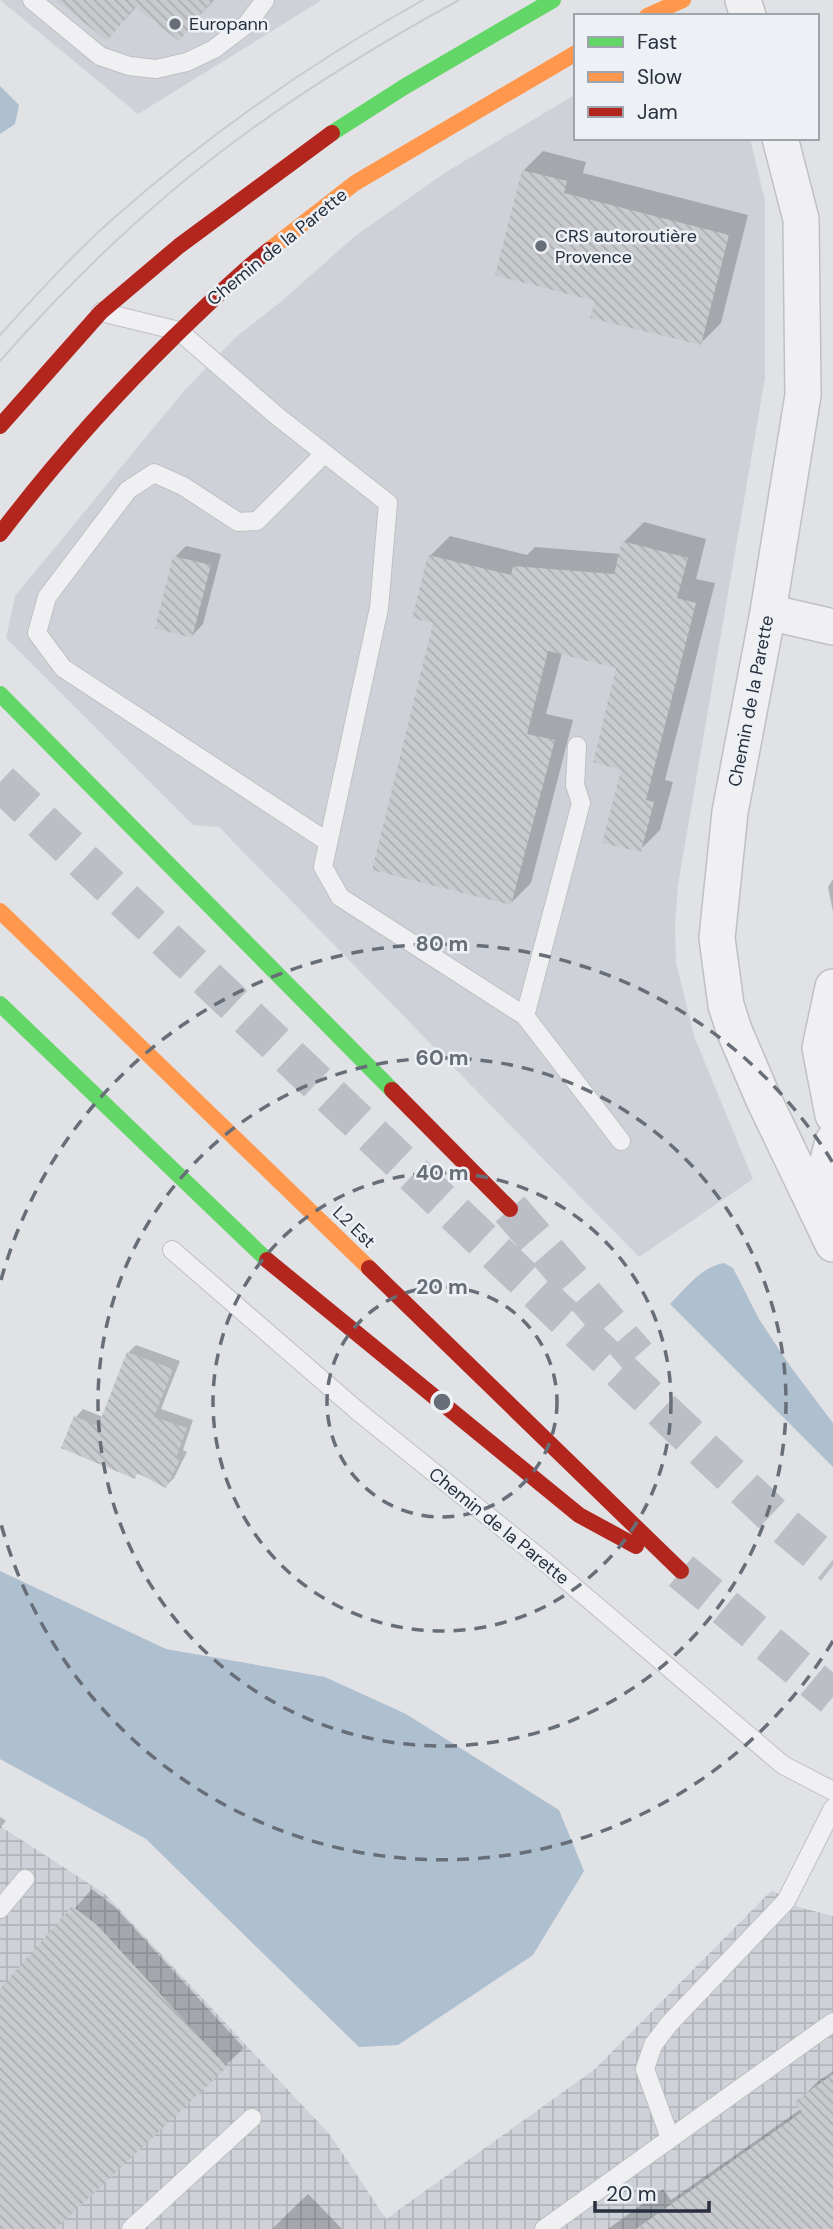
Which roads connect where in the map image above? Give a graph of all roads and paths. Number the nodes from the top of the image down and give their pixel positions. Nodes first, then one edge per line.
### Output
1 (32, 0) edge
2 (265, 0) edge
3 (554, 0) edge
4 (683, 0) edge
5 (652, 14) edge
6 (574, 54) edge
7 (781, 140) edge
8 (101, 312) junction
9 (179, 331) junction
10 (0, 426) edge
11 (324, 454) junction
12 (0, 534) edge
13 (768, 612) junction
14 (833, 626) edge
15 (0, 694) edge
16 (577, 746) dead end
17 (328, 842) junction
18 (0, 911) edge
19 (833, 987) edge
20 (0, 1004) edge
21 (525, 1016) junction
22 (833, 1115) edge
23 (621, 1141) dead end
24 (833, 1141) edge
25 (510, 1209) tunnel mouth
26 (826, 1221) edge
27 (172, 1250) dead end
28 (833, 1791) edge
29 (833, 1808) edge
30 (25, 1879) dead end
31 (0, 1909) edge
32 (833, 2022) edge
33 (252, 2118) dead end
34 (670, 2138) junction
35 (131, 2229) edge
36 (544, 2229) edge

1 - 2 lane
3 - 8 main road
4 - 5 main road
6 - 9 main road, Chemin de la Parette
7 - 13 street, Chemin de la Parette
8 - 9 lane
8 - 10 main road
9 - 11 lane
9 - 12 main road, Chemin de la Parette
11 - 17 lane
11 - 17 lane
13 - 14 street
13 - 26 street, Chemin de la Parette
15 - 25 main road
16 - 21 lane
17 - 21 lane
18 - 20 main road, L2 Est
19 - 22 street
21 - 23 lane
24 - 26 street
27 - 28 lane, Chemin de la Parette
29 - 34 lane
30 - 31 lane
32 - 34 lane
33 - 35 lane
34 - 36 lane

